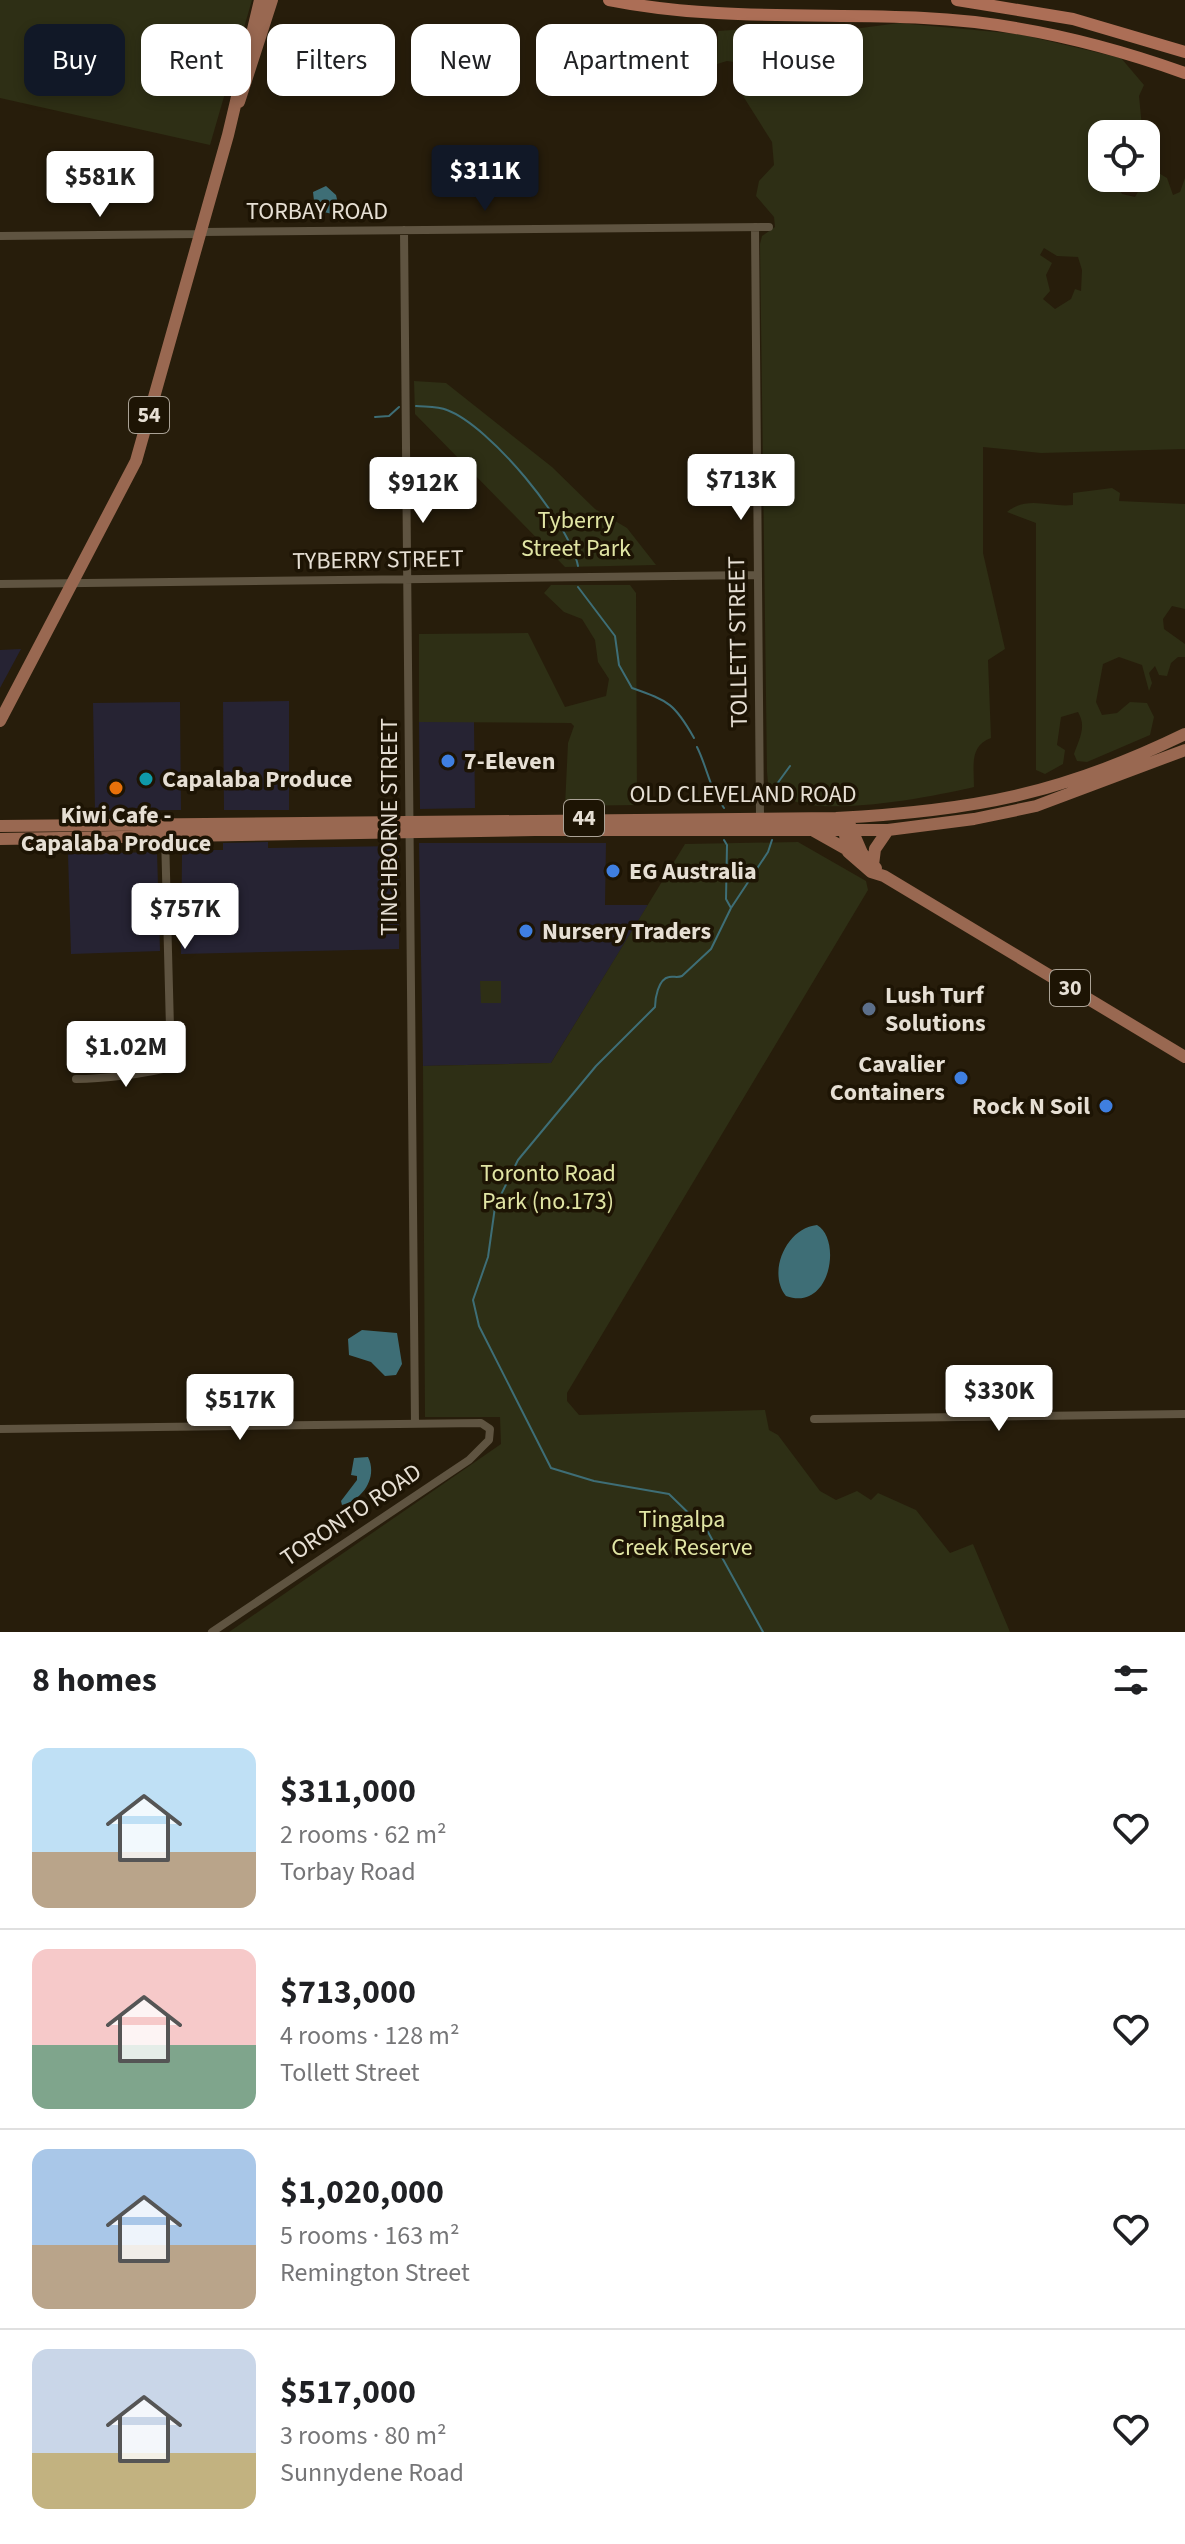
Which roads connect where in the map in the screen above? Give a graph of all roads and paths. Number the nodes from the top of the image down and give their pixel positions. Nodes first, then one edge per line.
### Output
1 (260, 0) edge
2 (272, 0) edge
3 (609, 0) edge
4 (957, 0) edge
5 (1185, 52) edge
6 (1185, 73) edge
7 (234, 112) junction
8 (755, 227) junction
9 (769, 227) dead end
10 (404, 230) junction
11 (201, 233) junction
12 (0, 236) edge
13 (757, 575) junction
14 (407, 579) junction
15 (0, 584) edge
16 (72, 585) junction
17 (0, 721) edge
18 (1185, 734) edge
19 (1185, 750) edge
20 (760, 817) junction
21 (846, 824) junction
22 (0, 826) edge
23 (408, 826) junction
24 (812, 830) junction
25 (888, 830) junction
26 (165, 835) junction
27 (0, 839) edge
28 (846, 849) junction
29 (873, 865) junction
30 (884, 876) junction
31 (1185, 1057) edge
32 (76, 1079) dead end
33 (1185, 1414) edge
34 (814, 1419) dead end
35 (415, 1424) junction
36 (0, 1429) edge
37 (212, 1632) edge

1 - 7 main road, 54
2 - 7 main road, 54
3 - 6 highway
4 - 5 highway
7 - 11 main road, 54
8 - 9 street, TORBAY ROAD
8 - 10 street, TORBAY ROAD
8 - 13 street, TOLLETT STREET
10 - 11 street, TORBAY ROAD
10 - 14 street, TINCHBORNE STREET
11 - 12 street, TORBAY ROAD
11 - 16 main road, 54
13 - 14 street, TYBERRY STREET
13 - 20 street, TOLLETT STREET
14 - 16 street, TYBERRY STREET
14 - 23 street, TINCHBORNE STREET
15 - 16 street, TYBERRY STREET
16 - 17 main road, 54
18 - 21 main road, OLD CLEVELAND ROAD
19 - 25 main road, OLD CLEVELAND ROAD
20 - 21 main road, OLD CLEVELAND ROAD / 44
20 - 23 main road, OLD CLEVELAND ROAD / 44
21 - 24 main road, OLD CLEVELAND ROAD
21 - 25 main road, OLD CLEVELAND ROAD
21 - 28 main road
21 - 29 main road
22 - 23 main road, OLD CLEVELAND ROAD / 44
23 - 24 main road, OLD CLEVELAND ROAD / 44
23 - 26 main road, OLD CLEVELAND ROAD / 44
23 - 35 street, TINCHBORNE STREET
24 - 28 main road, 44
25 - 29 main road
26 - 27 main road, OLD CLEVELAND ROAD / 44
26 - 32 street
28 - 30 main road, 30
29 - 30 main road, 30
30 - 31 main road, 30
33 - 34 street
35 - 36 street
35 - 37 street, TORONTO ROAD

